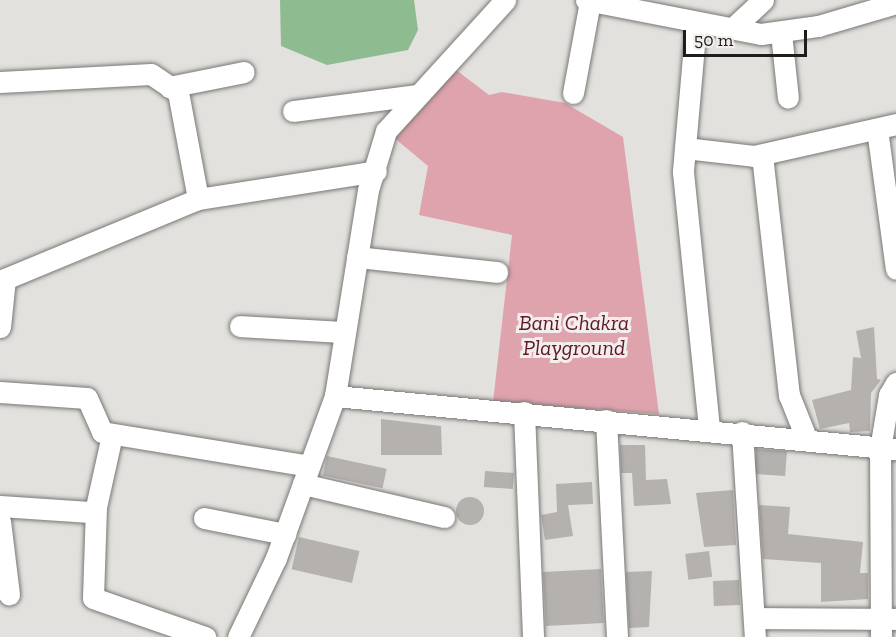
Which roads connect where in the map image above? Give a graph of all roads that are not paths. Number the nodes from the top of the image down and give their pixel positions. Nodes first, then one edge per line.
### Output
1 (505, 0) edge
2 (588, 0) edge
3 (763, 0) edge
4 (896, 3) edge
5 (696, 21) junction
6 (732, 28) junction
7 (781, 33) junction
8 (244, 72) dead end
9 (0, 82) edge
10 (169, 87) junction
11 (573, 93) dead end
12 (417, 95) junction
13 (788, 98) dead end
14 (293, 111) dead end
15 (887, 126) edge
16 (685, 148) junction
17 (762, 155) junction
18 (376, 171) junction
19 (198, 199) junction
20 (357, 257) junction
21 (896, 268) edge
22 (497, 272) dead end
23 (3, 280) edge
24 (240, 326) dead end
25 (0, 327) edge
26 (345, 332) junction
27 (896, 383) edge
28 (0, 392) edge
29 (335, 396) junction
30 (524, 412) junction
31 (606, 420) junction
32 (709, 428) junction
33 (742, 432) junction
34 (112, 435) junction
35 (807, 440) junction
36 (888, 449) edge
37 (306, 475) junction
38 (0, 506) edge
39 (96, 507) junction
40 (444, 517) dead end
41 (204, 518) dead end
42 (0, 521) edge
43 (285, 534) junction
44 (9, 594) dead end
45 (885, 625) edge
46 (754, 627) edge
47 (205, 637) edge
48 (238, 637) edge
49 (533, 637) edge
50 (617, 637) edge

1 - 12 street
2 - 5 street
2 - 11 street
3 - 6 street
4 - 7 street
5 - 6 street
5 - 16 street
6 - 7 street
7 - 13 street
8 - 10 street
9 - 10 street
10 - 19 street
12 - 14 street
12 - 18 street
15 - 17 street
15 - 21 street
16 - 17 street
16 - 32 street
17 - 35 street
18 - 19 street
18 - 20 street
19 - 23 street
20 - 22 street
20 - 26 street
23 - 25 street
24 - 26 street
26 - 29 street
27 - 36 street
28 - 34 street
29 - 30 street
29 - 37 street
30 - 31 street
30 - 49 street
31 - 32 street
31 - 50 street
32 - 33 street
33 - 35 street
33 - 46 street
34 - 37 street
34 - 39 street
35 - 36 street
36 - 45 street
37 - 40 street
37 - 43 street
38 - 39 street
39 - 47 street
41 - 43 street
42 - 44 street
43 - 48 street
45 - 46 street

